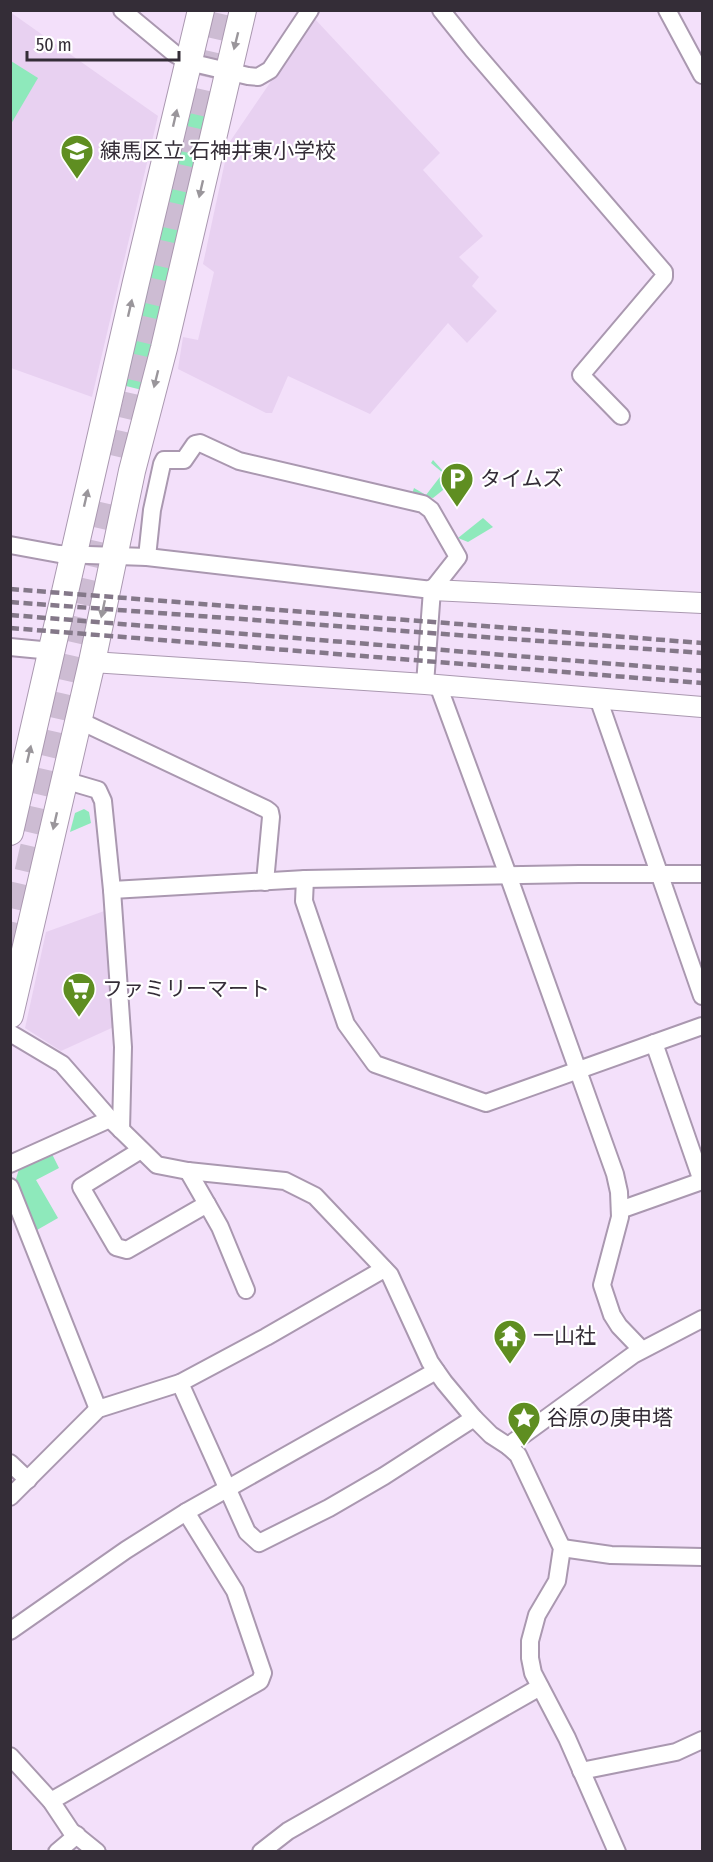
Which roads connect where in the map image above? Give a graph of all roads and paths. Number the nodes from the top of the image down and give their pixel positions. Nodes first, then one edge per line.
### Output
1 (122, 10) edge
2 (201, 10) edge
3 (243, 10) edge
4 (310, 10) edge
5 (441, 10) edge
6 (667, 10) edge
7 (189, 62) junction
8 (228, 71) junction
9 (702, 75) edge
10 (621, 416) dead end
11 (10, 545) edge
12 (73, 555) junction
13 (115, 556) junction
14 (147, 557) junction
15 (432, 590) junction
16 (702, 603) edge
17 (10, 647) edge
18 (52, 651) junction
19 (92, 662) junction
20 (432, 685) junction
21 (598, 698) junction
22 (702, 707) edge
23 (78, 720) junction
24 (64, 780) junction
25 (10, 832) edge
26 (702, 874) edge
27 (508, 875) junction
28 (659, 875) junction
29 (305, 879) junction
30 (265, 882) junction
31 (112, 890) junction
32 (702, 996) edge
33 (10, 1015) edge
34 (702, 1026) edge
35 (10, 1033) edge
36 (654, 1043) junction
37 (578, 1070) junction
38 (116, 1124) junction
39 (141, 1150) junction
40 (10, 1164) edge
41 (188, 1171) junction
42 (702, 1181) edge
43 (10, 1187) edge
44 (207, 1204) junction
45 (620, 1210) junction
46 (384, 1269) junction
47 (246, 1290) dead end
48 (702, 1319) edge
49 (641, 1349) junction
50 (436, 1371) junction
51 (180, 1383) junction
52 (98, 1409) junction
53 (474, 1418) junction
54 (508, 1446) junction
55 (10, 1463) edge
56 (28, 1480) junction
57 (228, 1488) junction
58 (10, 1497) edge
59 (186, 1512) junction
60 (562, 1548) junction
61 (702, 1557) edge
62 (10, 1631) edge
63 (540, 1687) junction
64 (702, 1740) edge
65 (10, 1756) edge
66 (581, 1771) junction
67 (51, 1801) junction
68 (77, 1835) junction
69 (57, 1851) edge
70 (97, 1851) edge
71 (261, 1851) edge
72 (617, 1851) edge

1 - 7 street
2 - 7 main road
3 -> 8 main road
4 - 8 street
5 - 10 street
6 - 9 street
7 - 8 street
12 -> 7 main road
8 -> 13 main road
11 - 12 street
12 - 13 street
12 - 18 main road
13 - 14 street
13 -> 19 main road
14 - 15 street
14 - 15 street
15 - 16 street
15 - 20 street
17 - 18 street
25 -> 18 main road
19 - 20 street
19 - 23 main road
20 - 21 street
20 - 27 street
21 - 22 street
21 - 28 street
23 - 24 main road
23 - 30 street
24 - 31 street
24 -> 33 main road
26 - 28 street
27 - 28 street
27 - 29 street
27 - 37 street
28 - 32 street
29 - 30 street
29 - 37 street
30 - 31 street
31 - 38 street
34 - 36 street
35 - 38 street
36 - 37 street
36 - 42 street
37 - 45 street
38 - 39 street
38 - 40 street
39 - 41 street
39 - 44 street
41 - 44 street
41 - 46 street
42 - 45 street
43 - 52 street
44 - 47 street
45 - 49 street
46 - 50 street
46 - 51 street
48 - 49 street
49 - 54 street
50 - 53 street
50 - 57 street
51 - 52 street
51 - 57 street
52 - 56 street
53 - 54 street
53 - 57 street
54 - 60 street
55 - 56 street
56 - 58 street
57 - 59 street
59 - 62 street
59 - 67 street
60 - 61 street
60 - 63 street
63 - 66 street
63 - 71 street
64 - 66 street
65 - 67 street
66 - 72 street
67 - 68 street
68 - 69 street
68 - 70 street

